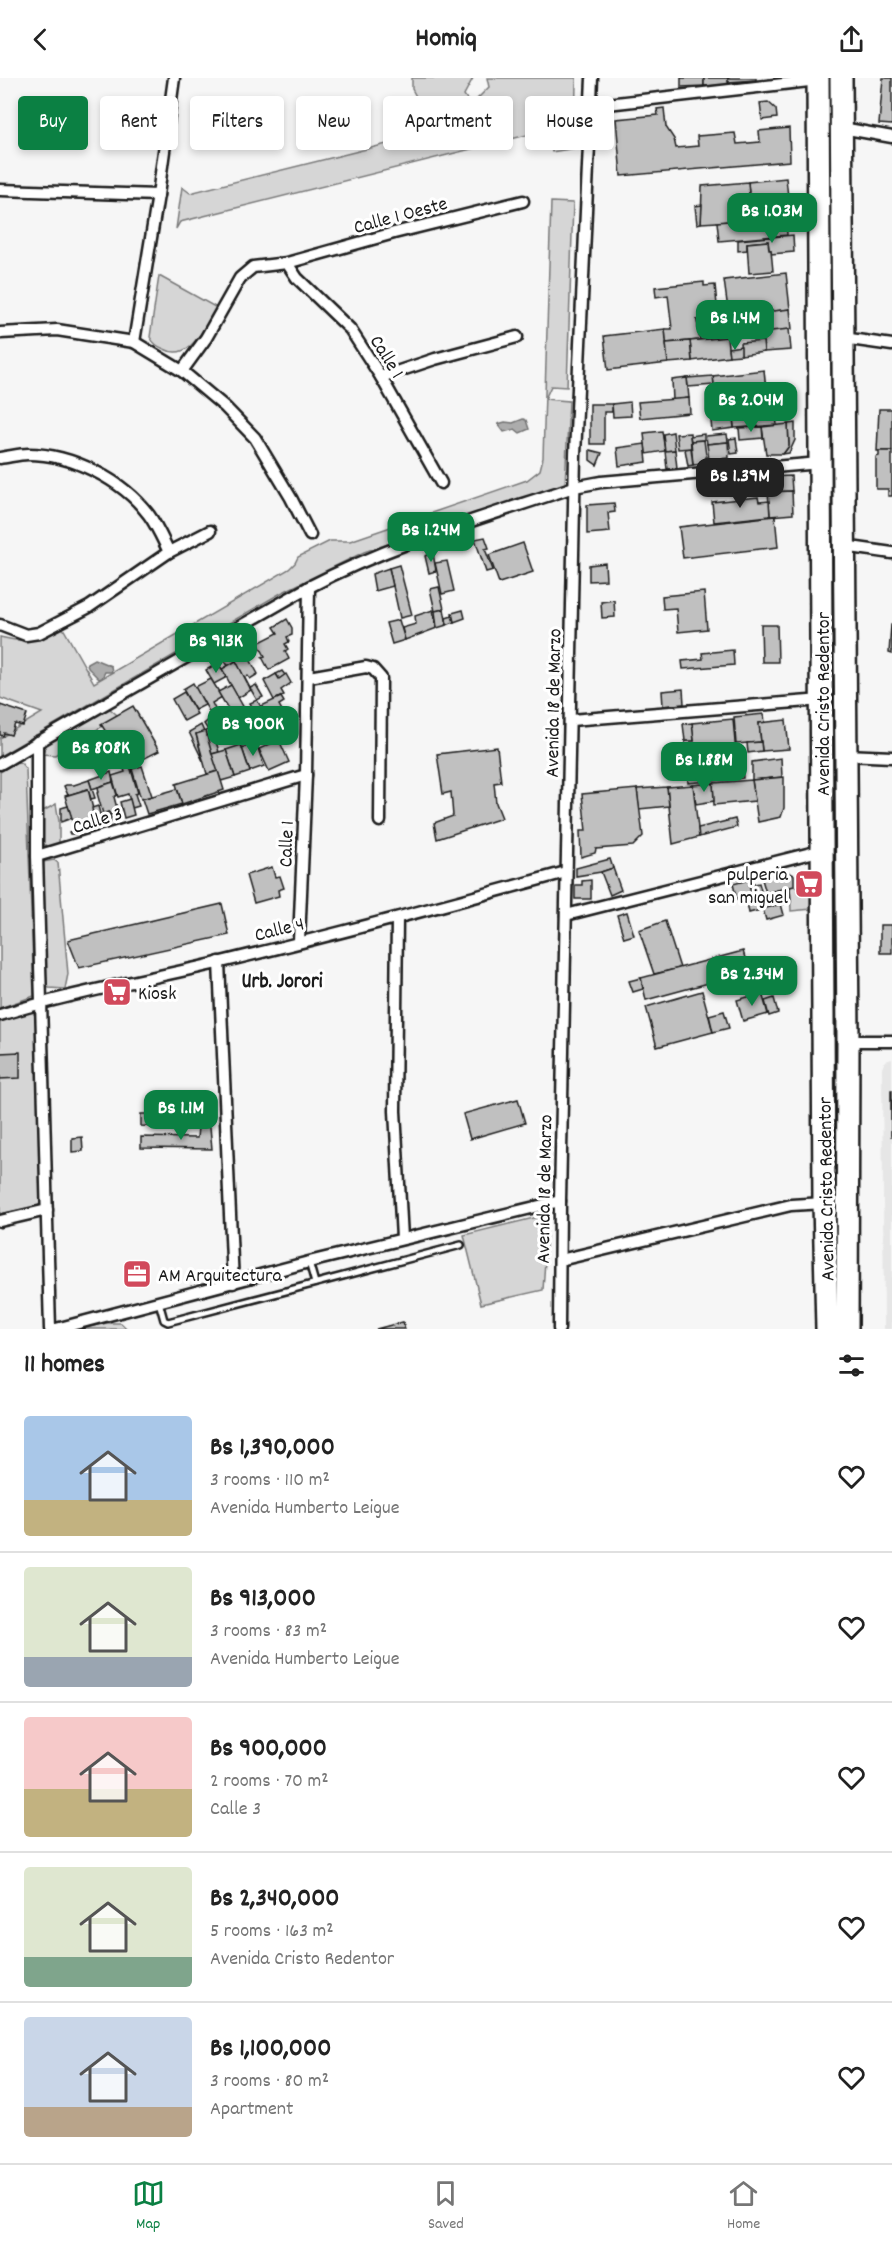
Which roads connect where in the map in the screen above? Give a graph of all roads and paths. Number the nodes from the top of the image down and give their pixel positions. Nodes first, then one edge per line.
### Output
1 (174, 78) edge
2 (592, 78) edge
3 (841, 78) edge
4 (818, 79) edge
5 (591, 96) edge
6 (614, 103) edge
7 (842, 128) junction
8 (892, 137) edge
9 (588, 150) edge
10 (0, 190) edge
11 (158, 195) junction
12 (523, 201) dead end
13 (287, 263) junction
14 (0, 333) edge
15 (516, 337) dead end
16 (843, 338) junction
17 (134, 342) junction
18 (892, 345) edge
19 (182, 371) junction
20 (381, 377) junction
21 (0, 458) edge
22 (820, 463) junction
23 (441, 483) dead end
24 (574, 487) junction
25 (210, 531) dead end
26 (310, 535) dead end
27 (844, 546) junction
28 (169, 552) junction
29 (892, 553) edge
30 (309, 587) junction
31 (0, 625) edge
32 (309, 677) junction
33 (822, 700) junction
34 (571, 720) junction
35 (37, 742) junction
36 (846, 755) junction
37 (892, 757) edge
38 (0, 764) edge
39 (306, 775) junction
40 (380, 821) dead end
41 (823, 850) junction
42 (37, 856) junction
43 (566, 872) junction
44 (566, 915) junction
45 (397, 918) junction
46 (299, 941) junction
47 (219, 962) junction
48 (41, 1003) junction
49 (0, 1015) edge
50 (848, 1041) junction
51 (892, 1041) edge
52 (560, 1201) junction
53 (824, 1203) junction
54 (47, 1210) junction
55 (0, 1221) edge
56 (402, 1238) junction
57 (461, 1245) dead end
58 (560, 1260) junction
59 (309, 1262) junction
60 (233, 1282) junction
61 (315, 1283) junction
62 (159, 1302) junction
63 (50, 1329) edge
64 (56, 1329) edge
65 (559, 1329) edge
66 (827, 1329) edge
67 (847, 1329) edge

1 - 11 street
2 - 5 street, Avenida 18 de Marzo
3 - 7 highway, Avenida Cristo Redentor
4 - 6 street
4 - 22 highway, Avenida Cristo Redentor
7 - 8 street
7 - 16 highway, Avenida Cristo Redentor
9 - 24 street, Avenida 18 de Marzo
10 - 11 street
11 - 17 street
12 - 13 street, Calle 1 Oeste
13 - 19 street, Calle 1 Oeste
13 - 20 street, Calle 1
14 - 17 street
15 - 20 street
16 - 18 street
16 - 27 highway, Avenida Cristo Redentor
17 - 19 street
19 - 26 street
20 - 23 street, Calle 1
21 - 28 street
22 - 24 street
22 - 33 highway, Avenida Cristo Redentor
24 - 30 street
24 - 34 street, Avenida 18 de Marzo
25 - 28 street
27 - 29 street
27 - 36 highway, Avenida Cristo Redentor
28 - 31 street
30 - 32 street, Calle 1
30 - 35 street
32 - 39 street, Calle 1
32 - 40 street
33 - 34 street
33 - 41 highway, Avenida Cristo Redentor
34 - 43 street, Avenida 18 de Marzo
35 - 38 street
35 - 42 street
36 - 37 street
36 - 50 highway, Avenida Cristo Redentor
39 - 42 street, Calle 3
39 - 46 street, Calle 1
41 - 44 street
41 - 53 highway, Avenida Cristo Redentor
42 - 48 street
43 - 44 street, Avenida 18 de Marzo
43 - 45 street, Calle 4
44 - 52 street, Avenida 18 de Marzo
45 - 46 street, Calle 4
45 - 56 street
46 - 47 street, Calle 4
47 - 48 street, Calle 4
47 - 60 street
48 - 49 street, Calle 4
48 - 54 street
50 - 51 street
50 - 67 highway, Avenida Cristo Redentor
52 - 56 street
52 - 58 street, Avenida 18 de Marzo
53 - 58 street
53 - 66 highway, Avenida Cristo Redentor
54 - 55 street
54 - 63 street
56 - 59 street
57 - 61 lane
58 - 65 street, Avenida 18 de Marzo
59 - 60 street
59 - 61 lane
60 - 62 street
61 - 62 lane
62 - 64 street

